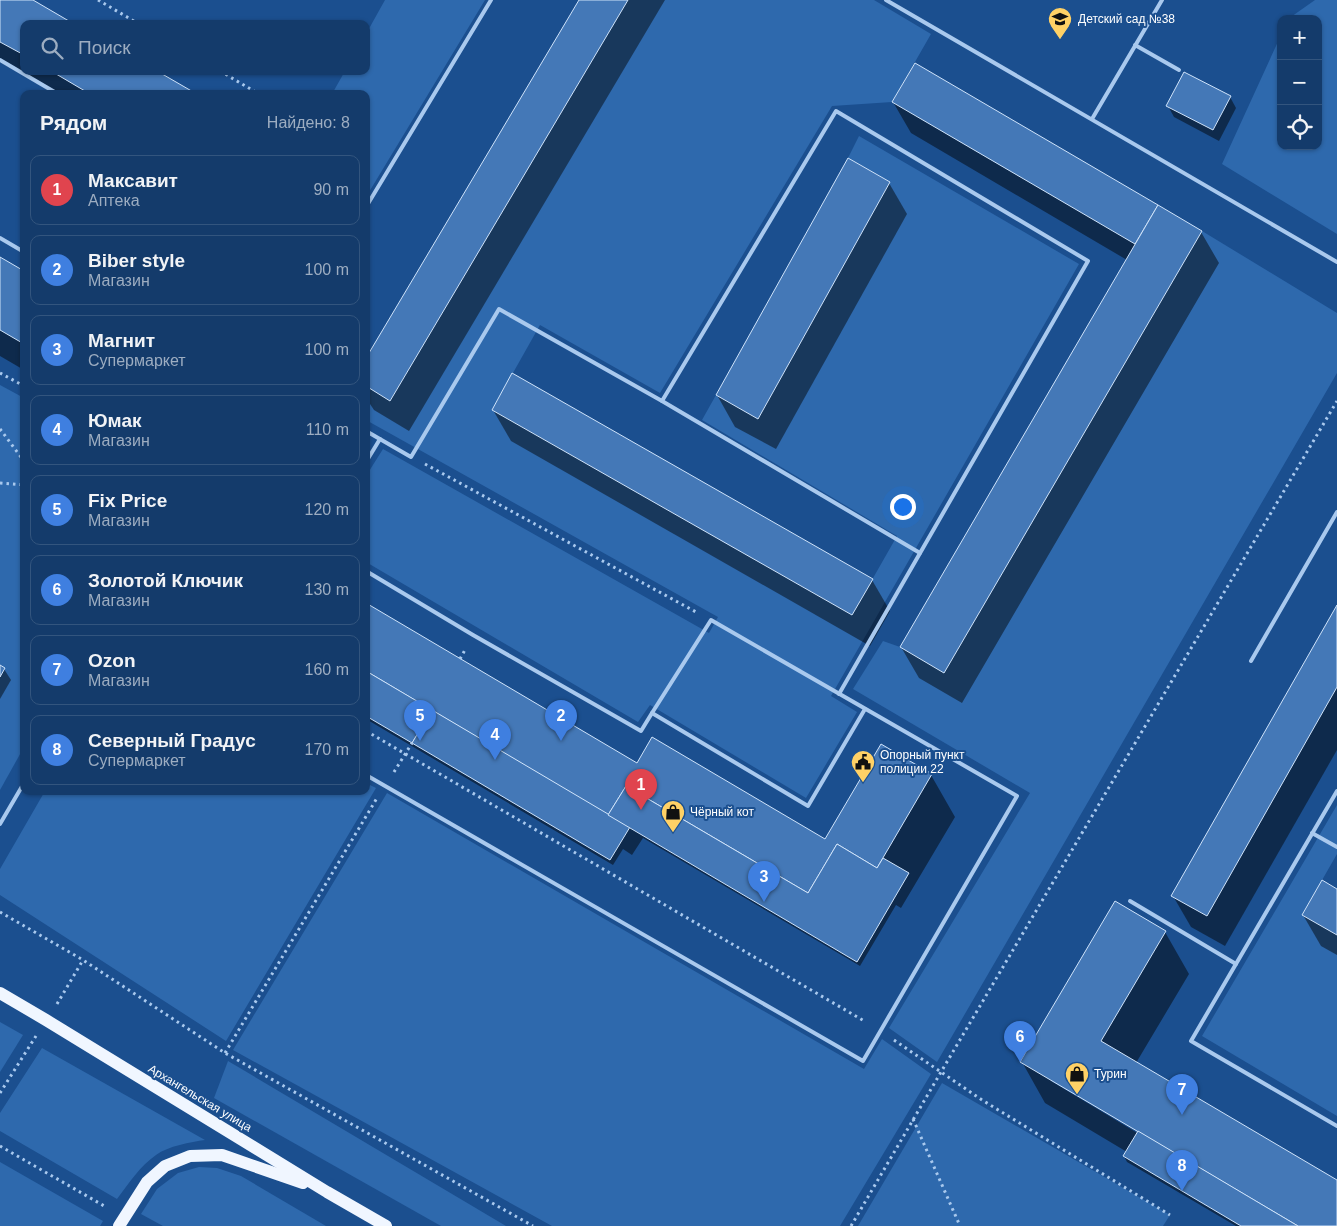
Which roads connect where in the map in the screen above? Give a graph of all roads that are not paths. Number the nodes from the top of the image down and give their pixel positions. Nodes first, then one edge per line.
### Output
1 (490, 0) edge
2 (886, 0) edge
3 (1162, 0) edge
4 (1135, 45) junction
5 (0, 60) edge
6 (1179, 70) dead end
7 (20, 72) edge
8 (26, 75) edge
9 (51, 90) edge
10 (1092, 119) junction
11 (370, 200) edge
12 (0, 238) edge
13 (20, 250) edge
14 (1337, 262) edge
15 (662, 401) junction
16 (370, 433) edge
17 (380, 438) junction
18 (370, 455) edge
19 (1337, 512) edge
20 (920, 553) junction
21 (370, 573) edge
22 (1251, 661) dead end
23 (839, 694) junction
24 (865, 709) junction
25 (652, 713) junction
26 (370, 777) edge
27 (20, 790) edge
28 (1337, 791) edge
29 (0, 824) edge
30 (1312, 833) junction
31 (1337, 848) edge
32 (1130, 901) dead end
33 (1236, 964) junction
34 (0, 993) edge
35 (1337, 1126) edge
36 (327, 1192) junction
37 (122, 1222) edge
38 (386, 1226) edge

1 - 11 lane
2 - 10 lane
3 - 4 lane
4 - 6 lane
4 - 10 lane
5 - 7 lane
8 - 9 lane
10 - 14 lane
12 - 13 lane
15 - 17 lane
15 - 20 lane
15 - 20 lane
16 - 17 lane
17 - 18 lane
19 - 22 lane
20 - 23 lane
21 - 25 lane
23 - 24 lane
23 - 25 lane
24 - 25 lane
24 - 26 lane
27 - 29 lane
28 - 30 lane
30 - 31 lane
30 - 33 lane
32 - 33 lane
33 - 35 lane
34 - 36 main road, Архангельская улица
36 - 37 main road
36 - 38 main road, Архангельская улица

